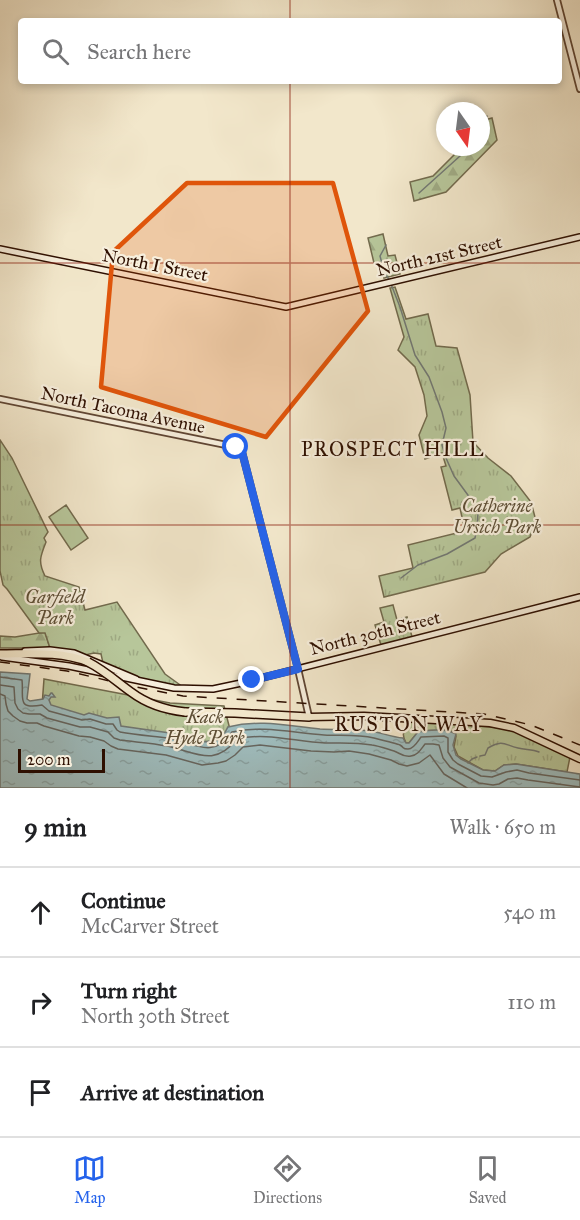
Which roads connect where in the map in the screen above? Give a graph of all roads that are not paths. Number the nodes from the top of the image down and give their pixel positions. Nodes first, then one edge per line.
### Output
1 (557, 0) edge
2 (562, 18) edge
3 (562, 19) edge
4 (580, 89) edge
5 (580, 237) edge
6 (0, 249) edge
7 (304, 303) joint
8 (0, 399) edge
9 (580, 597) edge
10 (0, 653) edge
11 (87, 660) junction
12 (97, 662) junction
13 (69, 666) junction
14 (298, 669) junction
15 (143, 682) junction
16 (309, 717) junction
17 (580, 759) edge

1 - 2 street
3 - 4 street
5 - 7 main road, North 21st Street
6 - 7 main road, North I Street
8 - 14 street, North Tacoma Avenue
9 - 14 main road, North 30th Street
10 - 11 highway
10 - 11 main road
10 - 13 main road, North 30th Street
11 - 12 main road
11 - 16 highway, bridge
12 - 13 main road
12 - 15 main road
13 - 15 main road, North 30th Street
14 - 15 main road, North 30th Street
14 - 16 street
16 - 17 main road

